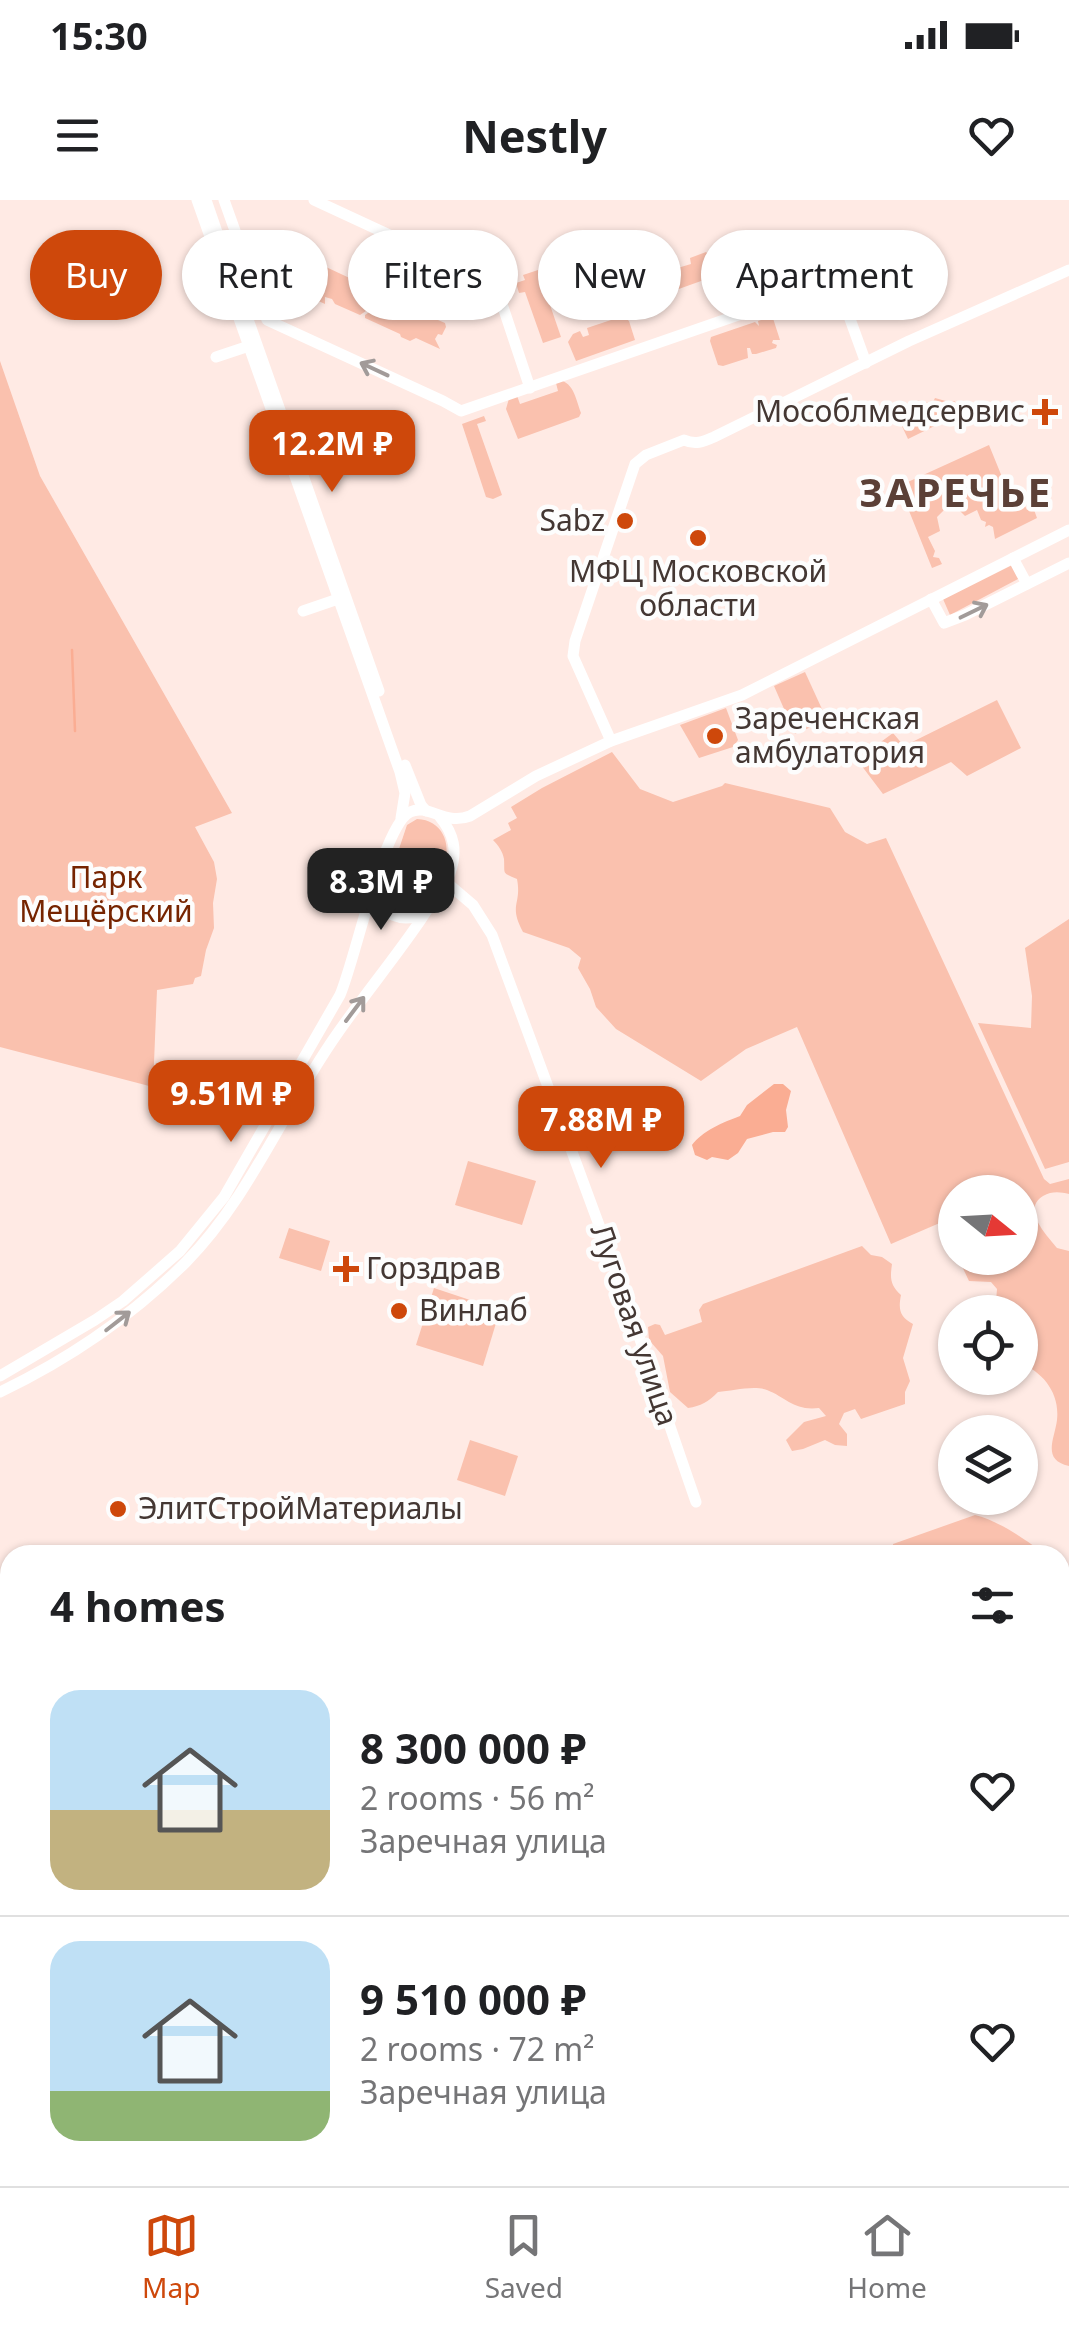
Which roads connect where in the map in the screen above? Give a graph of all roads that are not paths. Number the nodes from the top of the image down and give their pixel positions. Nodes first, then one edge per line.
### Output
1 (197, 200) edge
2 (206, 200) edge
3 (224, 200) edge
4 (314, 200) edge
5 (1069, 270) edge
6 (249, 346) junction
7 (216, 357) dead end
8 (866, 363) junction
9 (530, 388) junction
10 (1069, 530) edge
11 (1013, 558) junction
12 (1069, 562) edge
13 (1027, 584) junction
14 (338, 599) junction
15 (931, 599) junction
16 (303, 612) dead end
17 (611, 740) junction
18 (426, 810) junction
19 (470, 816) junction
20 (440, 817) junction
21 (401, 818) junction
22 (454, 838) junction
23 (446, 882) junction
24 (375, 886) junction
25 (425, 913) junction
26 (0, 1376) edge
27 (0, 1392) edge
28 (696, 1502) dead end

1 - 6 street
2 - 18 street
9 -> 3 street
4 - 9 street
5 - 8 street
6 - 7 street
6 - 14 street
8 - 9 street
8 - 17 street
10 - 11 street
11 - 13 street
11 - 15 street
12 - 13 street
15 -> 13 street
14 - 16 street
14 - 21 street
15 - 17 street
17 - 19 street
18 - 20 street
18 - 21 street
19 - 20 street
19 - 22 street
20 - 22 street
21 - 24 street
22 - 23 street
23 - 25 street
23 - 28 street, Луговая улица
24 - 25 street
24 - 26 street
27 -> 25 street

